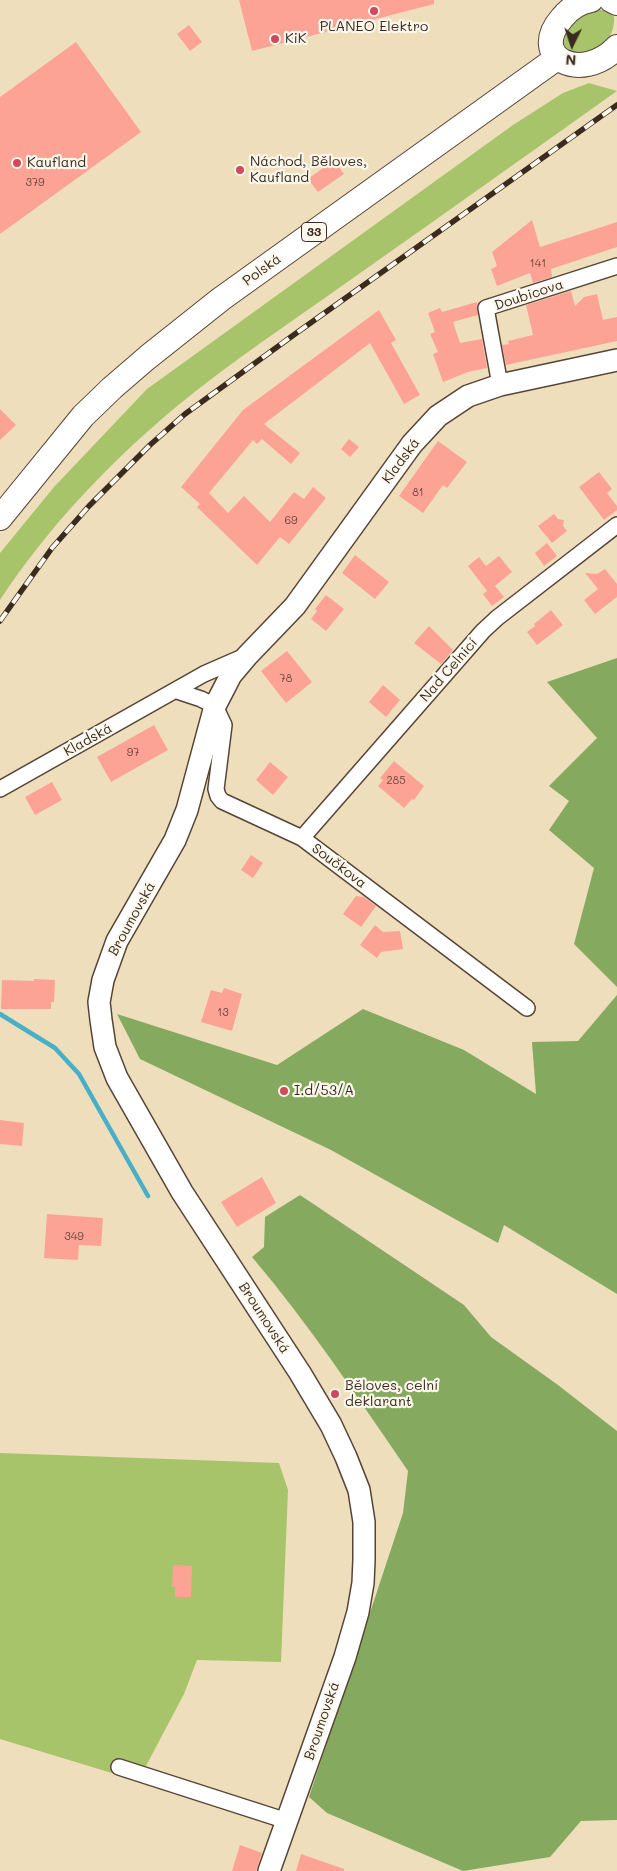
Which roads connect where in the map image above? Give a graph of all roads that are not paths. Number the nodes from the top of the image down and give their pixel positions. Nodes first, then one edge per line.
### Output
1 (611, 0) edge
2 (581, 2) edge
3 (617, 3) edge
4 (616, 51) edge
5 (557, 58) junction
6 (617, 266) edge
7 (616, 363) edge
8 (500, 385) junction
9 (0, 518) edge
10 (617, 525) edge
11 (247, 656) junction
12 (177, 691) junction
13 (215, 706) junction
14 (0, 790) edge
15 (302, 838) junction
16 (175, 840) joint
17 (527, 1008) dead end
18 (120, 1767) dead end
19 (287, 1821) junction
20 (269, 1871) edge

1 - 3 main road
2 - 5 main road
4 - 5 main road
5 - 9 main road, Polská / 33
6 - 8 street, Doubicova
7 - 8 main road, Kladská
8 - 11 main road, Kladská
10 - 15 street, Nad Celnicí
11 - 12 street, Kladská
11 - 13 main road, Kladská
12 - 13 street
12 - 14 street, Kladská
13 - 15 street, Součkova
13 - 16 main road, Kladská
15 - 17 street, Součkova
16 - 19 main road, Broumovská
18 - 19 street
19 - 20 main road, Broumovská

